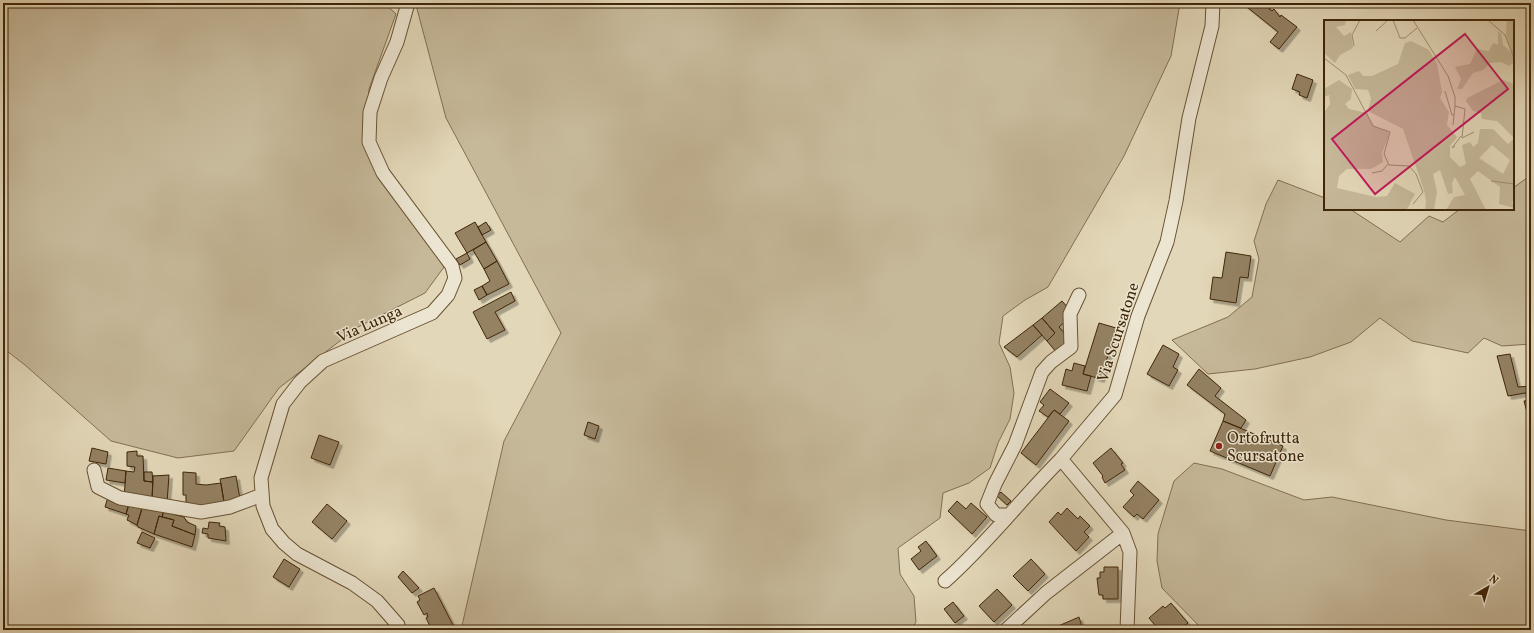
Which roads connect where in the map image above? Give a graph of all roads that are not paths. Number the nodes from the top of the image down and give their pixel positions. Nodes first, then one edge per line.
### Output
1 (408, 3) edge
2 (1213, 3) edge
3 (1079, 295) dead end
4 (1061, 459) junction
5 (94, 470) dead end
6 (262, 495) junction
7 (1008, 515) junction
8 (1123, 533) junction
9 (945, 581) dead end
10 (399, 630) edge
11 (1006, 630) edge
12 (1127, 630) edge

1 - 6 street, Via Lunga
2 - 4 street, Via Scursatone
3 - 7 street
4 - 7 street, Via Scursatone
4 - 8 street
5 - 6 street
6 - 10 street, Via Lunga
7 - 9 street, Via Scursatone
8 - 11 street
8 - 12 street

